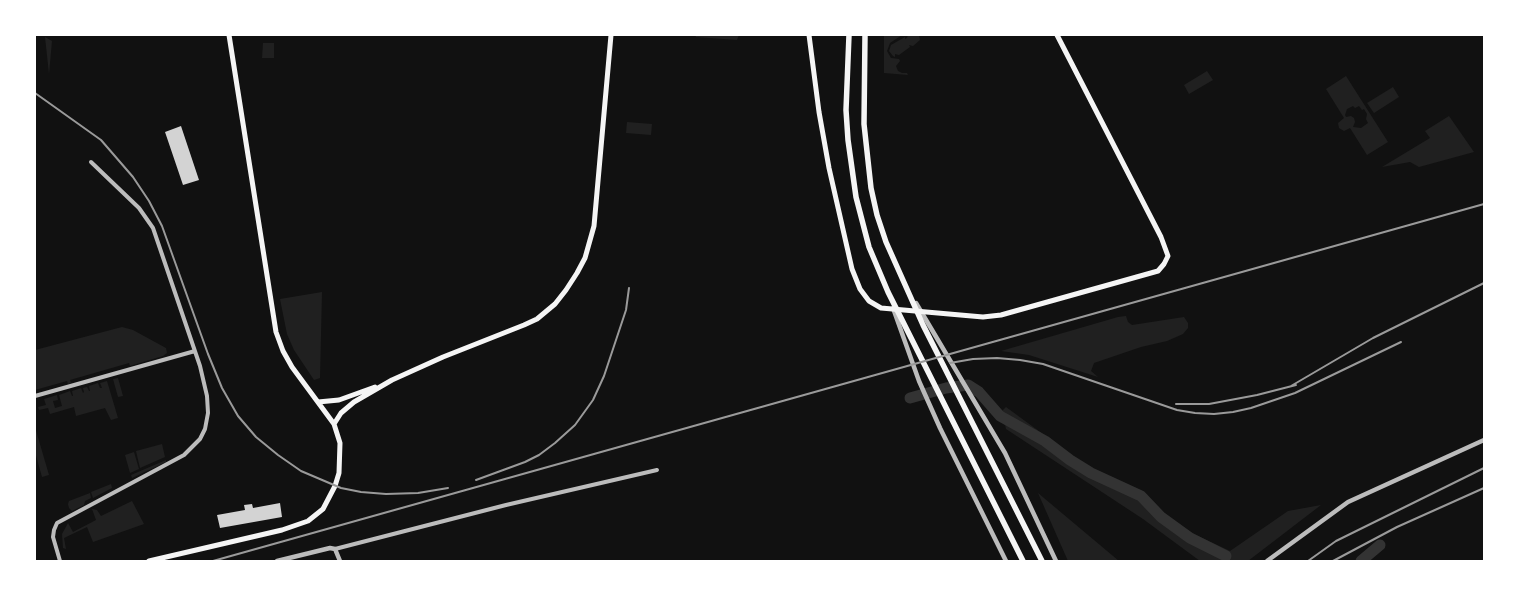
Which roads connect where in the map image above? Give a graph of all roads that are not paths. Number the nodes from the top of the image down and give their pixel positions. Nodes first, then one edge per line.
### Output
1 (228, 35) edge
2 (611, 35) edge
3 (809, 35) edge
4 (849, 35) edge
5 (865, 35) edge
6 (1057, 35) edge
7 (91, 162) dead end
8 (904, 284) junction
9 (888, 292) junction
10 (195, 351) junction
11 (385, 384) junction
12 (35, 396) edge
13 (318, 402) junction
14 (334, 424) junction
15 (1484, 440) edge
16 (657, 470) dead end
17 (335, 550) junction
18 (60, 561) edge
19 (150, 561) edge
20 (277, 561) edge
21 (340, 561) edge
22 (1006, 561) edge
23 (1023, 561) edge
24 (1042, 561) edge
25 (1056, 561) edge
26 (1267, 561) edge

1 - 13 main road
2 - 11 main road
3 - 6 main road
4 - 9 main road
5 - 8 main road
7 - 10 street
8 - 24 main road
8 - 25 street
9 - 22 street
9 - 23 main road
10 - 12 street
10 - 18 street
11 - 13 main road
11 - 14 main road
13 - 14 main road
14 - 19 main road
15 - 26 street
16 - 17 street
17 - 20 street
17 - 21 street

